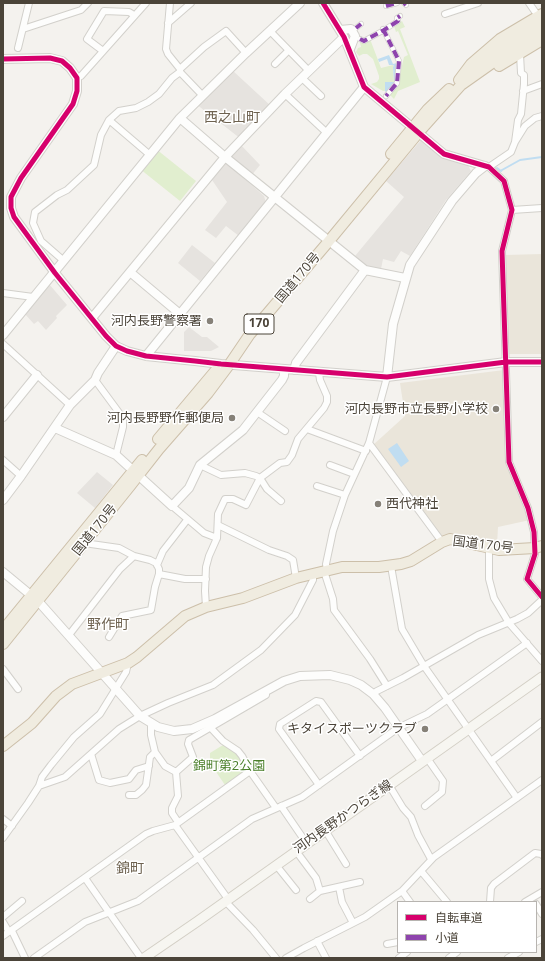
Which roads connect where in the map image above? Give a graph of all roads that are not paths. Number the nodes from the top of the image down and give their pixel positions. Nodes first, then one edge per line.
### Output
1 (29, 3) edge
2 (88, 3) edge
3 (146, 3) edge
4 (170, 3) edge
5 (300, 3) edge
6 (323, 3) edge
7 (397, 3) edge
8 (478, 3) edge
9 (529, 3) edge
10 (191, 6) edge
11 (386, 6) dead end
12 (445, 14) dead end
13 (134, 15) junction
14 (397, 16) dead end
15 (541, 17) edge
16 (168, 23) junction
17 (361, 24) dead end
18 (23, 28) junction
19 (356, 28) dead end
20 (384, 29) junction
21 (340, 30) junction
22 (270, 31) junction
23 (542, 31) edge
24 (344, 37) junction
25 (360, 39) dead end
26 (542, 40) edge
27 (18, 48) dead end
28 (350, 49) junction
29 (103, 51) junction
30 (288, 51) junction
31 (246, 53) junction
32 (520, 54) junction
33 (3, 59) edge
34 (275, 64) dead end
35 (180, 71) junction
36 (309, 71) junction
37 (77, 78) junction
38 (302, 78) junction
39 (460, 82) junction
40 (542, 84) edge
41 (364, 87) junction
42 (523, 91) junction
43 (285, 94) junction
44 (203, 96) junction
45 (321, 96) dead end
46 (386, 96) dead end
47 (542, 116) edge
48 (180, 118) junction
49 (109, 120) junction
50 (416, 129) junction
51 (327, 133) junction
52 (515, 142) junction
53 (150, 155) junction
54 (225, 157) junction
55 (487, 166) junction
56 (274, 197) junction
57 (542, 208) edge
58 (512, 210) junction
59 (326, 239) junction
60 (64, 261) junction
61 (365, 270) junction
62 (130, 272) junction
63 (55, 273) junction
64 (405, 278) junction
65 (3, 293) edge
66 (33, 297) junction
67 (180, 314) junction
68 (92, 318) junction
69 (3, 336) edge
70 (3, 344) edge
71 (116, 346) junction
72 (146, 356) junction
73 (506, 362) junction
74 (542, 362) edge
75 (225, 364) junction
76 (284, 369) junction
77 (294, 370) junction
78 (319, 372) junction
79 (37, 375) junction
80 (387, 377) junction
81 (95, 380) junction
82 (70, 405) junction
83 (257, 412) junction
84 (3, 417) edge
85 (55, 428) junction
86 (307, 429) junction
87 (285, 431) dead end
88 (369, 443) junction
89 (366, 451) junction
90 (116, 455) junction
91 (3, 460) edge
92 (200, 465) junction
93 (330, 465) dead end
94 (136, 473) junction
95 (354, 474) junction
96 (21, 476) junction
97 (260, 478) junction
98 (317, 486) dead end
99 (345, 495) junction
100 (3, 500) edge
101 (281, 501) dead end
102 (172, 506) junction
103 (187, 520) junction
104 (218, 526) junction
105 (217, 538) junction
106 (86, 542) junction
107 (442, 542) junction
108 (539, 547) edge
109 (490, 548) junction
110 (134, 556) junction
111 (157, 565) junction
112 (391, 566) junction
113 (326, 571) junction
114 (3, 572) edge
115 (159, 574) junction
116 (312, 574) junction
117 (296, 578) junction
118 (206, 579) junction
119 (35, 598) junction
120 (542, 598) edge
121 (206, 607) junction
122 (509, 623) junction
123 (3, 630) edge
124 (68, 635) junction
125 (109, 637) dead end
126 (527, 643) junction
127 (3, 644) edge
128 (542, 661) edge
129 (128, 663) junction
130 (424, 666) junction
131 (3, 669) edge
132 (102, 673) junction
133 (542, 677) edge
134 (387, 686) junction
135 (115, 688) junction
136 (18, 689) dead end
137 (266, 690) junction
138 (373, 694) junction
139 (448, 699) junction
140 (140, 716) junction
141 (542, 722) edge
142 (151, 724) junction
143 (210, 727) junction
144 (398, 728) junction
145 (469, 729) junction
146 (3, 746) edge
147 (155, 752) junction
148 (91, 754) junction
149 (360, 756) junction
150 (424, 760) junction
151 (491, 761) junction
152 (149, 766) junction
153 (250, 771) junction
154 (176, 772) junction
155 (542, 780) edge
156 (319, 785) junction
157 (389, 785) junction
158 (39, 786) junction
159 (129, 795) dead end
160 (517, 798) junction
161 (425, 806) dead end
162 (279, 807) junction
163 (3, 819) edge
164 (176, 824) junction
165 (12, 826) junction
166 (325, 830) junction
167 (3, 838) edge
168 (307, 844) junction
169 (296, 851) junction
170 (542, 855) edge
171 (197, 858) junction
172 (431, 859) junction
173 (346, 864) dead end
174 (276, 865) junction
175 (421, 871) junction
176 (86, 878) junction
177 (360, 882) dead end
178 (339, 887) junction
179 (296, 890) dead end
180 (320, 891) junction
181 (402, 891) junction
182 (542, 892) edge
183 (310, 899) dead end
184 (227, 900) junction
185 (409, 901) edge
186 (446, 901) edge
187 (490, 901) edge
188 (534, 901) edge
189 (22, 902) dead end
190 (110, 912) junction
191 (3, 917) edge
192 (3, 922) edge
193 (353, 923) junction
194 (11, 931) junction
195 (3, 936) edge
196 (317, 941) junction
197 (397, 942) edge
198 (387, 944) dead end
199 (517, 953) edge
200 (25, 958) edge
201 (34, 958) edge
202 (143, 958) edge
203 (276, 958) edge
204 (286, 958) edge
205 (326, 958) edge
206 (508, 958) edge

1 - 18 street
2 - 18 street
3 - 13 street
4 - 16 street
5 - 22 street
6 - 21 street
7 - 11 street
8 - 12 street
9 - 15 street
10 - 16 street
13 - 29 street
13 - 29 street
14 - 20 street
15 - 39 highway
16 - 35 street
17 - 19 street
18 - 27 street
20 - 25 street
20 - 46 street
21 - 24 street
21 - 28 street
22 - 30 street
22 - 31 street
23 - 39 highway, 国道170号 / 170
24 - 28 street
24 - 36 street
26 - 32 highway
28 - 41 street
29 - 37 street
30 - 34 street
30 - 36 street
31 - 35 street
31 - 44 street
32 - 39 highway
32 - 42 street
33 - 37 street
35 - 44 street
35 - 49 street
36 - 38 street
37 - 63 street
38 - 43 street
38 - 45 street
39 - 50 highway, 国道170号 / 170
40 - 42 street
41 - 50 street
41 - 51 street
42 - 52 street
43 - 51 street
43 - 54 street
44 - 48 street
47 - 52 street
48 - 53 street
48 - 54 street
49 - 53 street
49 - 60 street
50 - 55 street
50 - 59 highway, 国道170号 / 170
51 - 56 street
52 - 55 street
53 - 60 street
54 - 56 street
54 - 62 street
55 - 58 street
55 - 64 street
56 - 59 street
56 - 67 street
57 - 58 street
58 - 73 street
59 - 61 street
59 - 75 highway, 国道170号 / 170
60 - 63 street
61 - 64 street
61 - 77 street
62 - 67 street
62 - 68 street
63 - 66 street
63 - 68 street
64 - 80 street
65 - 66 street
66 - 69 street
67 - 72 street
68 - 71 street
70 - 79 street
71 - 72 street
71 - 81 street
72 - 75 street
73 - 74 street
73 - 80 street
73 - 108 street
75 - 76 street
75 - 94 highway, 国道170号 / 170
76 - 77 street
76 - 83 street
77 - 78 street
78 - 80 street
78 - 86 street
79 - 82 street
79 - 84 street
80 - 88 street
81 - 82 street
81 - 90 street
82 - 85 street
83 - 87 street
83 - 92 street
85 - 90 street
85 - 96 street
86 - 89 street
86 - 97 street
88 - 89 street
88 - 107 street
89 - 95 street
90 - 94 street
91 - 96 street
92 - 97 street
92 - 102 street
93 - 95 street
94 - 102 street
94 - 106 highway, 国道170号 / 170
94 - 119 highway, 国道170号 / 170
95 - 99 street
96 - 100 street
97 - 101 street
97 - 104 street
98 - 99 street
99 - 113 street
102 - 103 street
103 - 105 street
103 - 111 street
104 - 105 street
104 - 117 street
105 - 118 street
106 - 110 street
106 - 119 highway, 国道170号 / 170
107 - 109 highway, 国道170号
107 - 112 highway, 国道170号
108 - 109 highway, 国道170号
108 - 120 street
109 - 122 street
110 - 111 street
110 - 124 street
111 - 115 street
112 - 113 highway, 国道170号
112 - 130 street
113 - 116 highway, 国道170号
113 - 134 street
114 - 119 street
115 - 118 street
115 - 125 street
116 - 117 highway, 国道170号
116 - 140 street
117 - 121 highway, 国道170号
118 - 121 street
119 - 123 highway, 国道170号 / 170
119 - 124 street
119 - 127 highway, 国道170号 / 170
120 - 122 street
121 - 129 highway, 国道170号
122 - 126 street
122 - 130 street
124 - 132 street
126 - 128 street
126 - 139 street
129 - 132 highway, 国道170号
129 - 135 street
130 - 134 street
130 - 139 street
131 - 136 street
132 - 135 street
132 - 146 highway, 国道170号
133 - 145 main road, 河内長野かつらぎ線
134 - 138 street
135 - 140 street
135 - 158 street
137 - 138 street
137 - 142 street
137 - 143 street
138 - 144 street
139 - 144 street
139 - 145 street
140 - 142 street
140 - 148 street
141 - 151 street
142 - 147 street
143 - 153 street
143 - 154 street
144 - 149 street
144 - 150 street
145 - 150 main road, 河内長野かつらぎ線
145 - 151 street
147 - 152 street
147 - 154 street
148 - 152 street
148 - 158 street
149 - 156 street
149 - 156 street
150 - 157 main road, 河内長野かつらぎ線
150 - 161 street
151 - 160 street
152 - 159 street
153 - 162 street
153 - 164 street
154 - 164 street
155 - 160 street
156 - 162 street
157 - 166 main road, 河内長野かつらぎ線
157 - 172 street
158 - 165 street
160 - 172 street
162 - 168 street
162 - 171 street
163 - 165 street
164 - 171 street
164 - 176 street
165 - 167 street
166 - 168 main road, 河内長野かつらぎ線
166 - 173 street
168 - 169 main road, 河内長野かつらぎ線
169 - 174 main road, 河内長野かつらぎ線
169 - 180 street
170 - 187 street
171 - 184 street
171 - 190 street
172 - 175 street
174 - 179 street
174 - 184 main road, 河内長野かつらぎ線
175 - 181 street
175 - 186 street
176 - 190 street
176 - 194 street
177 - 178 street
178 - 180 street
178 - 193 street
180 - 183 street
181 - 185 street
181 - 193 street
182 - 188 street
184 - 202 main road, 河内長野かつらぎ線
184 - 203 street
189 - 191 street
190 - 201 street
190 - 202 street
192 - 194 street
193 - 196 street
194 - 195 street
194 - 200 street
196 - 204 street
196 - 205 street
197 - 198 street
199 - 206 street

